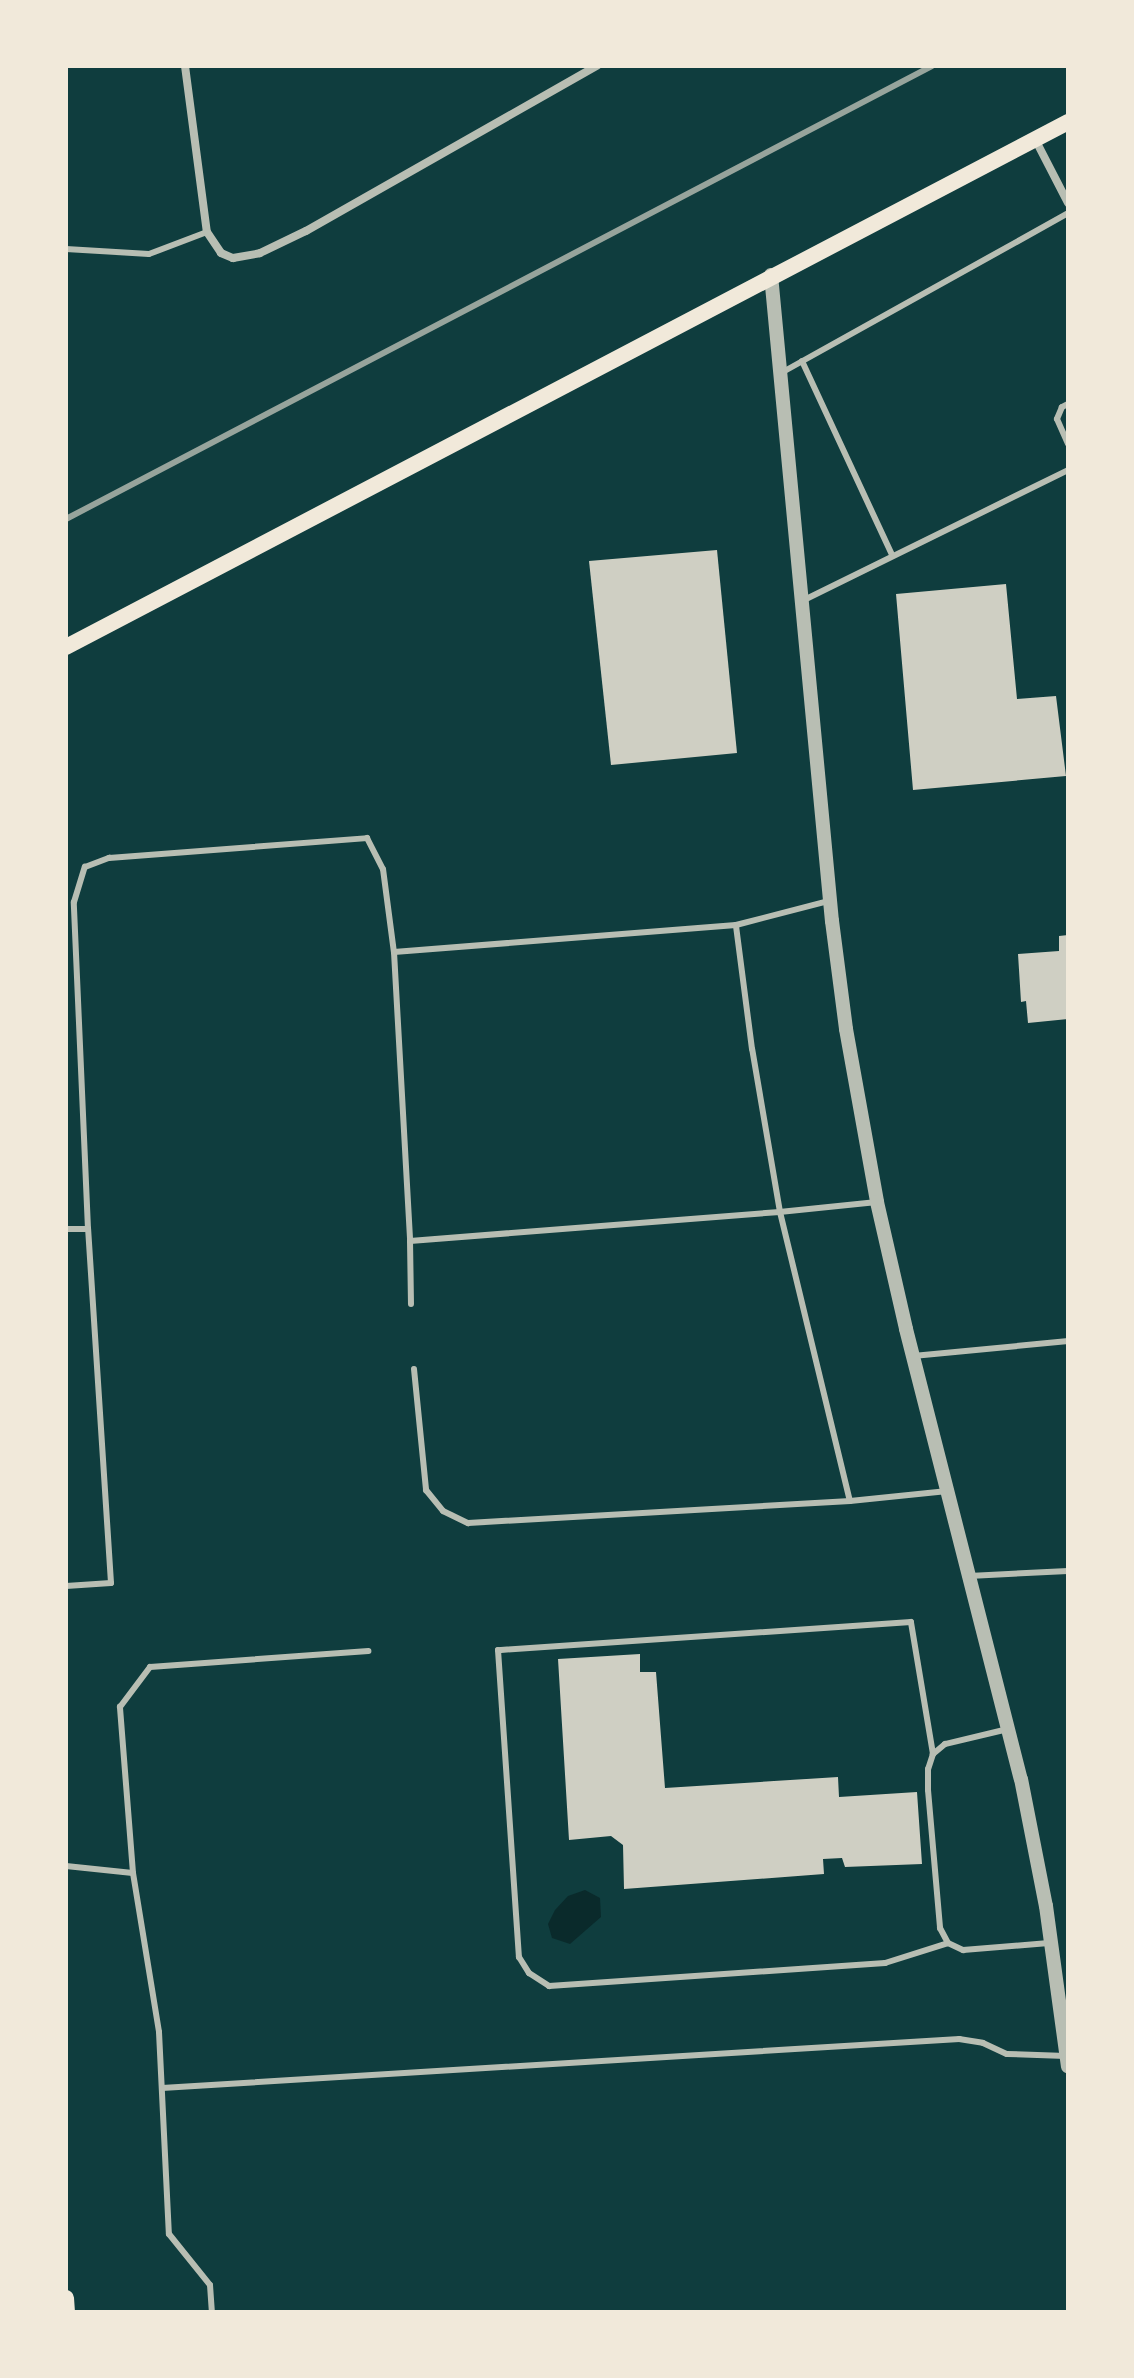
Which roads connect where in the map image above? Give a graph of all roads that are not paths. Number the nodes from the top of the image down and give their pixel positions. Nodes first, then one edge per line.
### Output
1 (185, 66) edge
2 (597, 66) edge
3 (1068, 122) edge
4 (1035, 139) junction
5 (1068, 203) edge
6 (1068, 213) edge
7 (207, 232) junction
8 (66, 249) edge
9 (771, 275) junction
10 (802, 361) junction
11 (781, 373) junction
12 (1068, 404) edge
13 (1068, 444) edge
14 (1068, 470) edge
15 (892, 555) junction
16 (802, 601) junction
17 (66, 647) edge
18 (831, 900) junction
19 (736, 925) junction
20 (394, 952) junction
21 (877, 1202) junction
22 (780, 1212) junction
23 (66, 1229) edge
24 (88, 1229) junction
25 (410, 1241) junction
26 (411, 1304) dead end
27 (1068, 1341) edge
28 (913, 1356) junction
29 (414, 1369) dead end
30 (947, 1491) junction
31 (850, 1501) junction
32 (1068, 1571) edge
33 (969, 1576) junction
34 (66, 1586) edge
35 (368, 1651) dead end
36 (1008, 1729) junction
37 (933, 1754) junction
38 (66, 1866) edge
39 (133, 1873) junction
40 (948, 1943) junction
41 (1051, 1943) junction
42 (1067, 2061) edge
43 (162, 2088) junction
44 (66, 2298) edge
45 (67, 2312) edge
46 (212, 2312) edge

1 - 7 street
2 - 7 street
3 - 4 main road
4 - 5 street
4 - 9 main road
6 - 10 lane
7 - 8 lane
9 - 11 street
9 - 17 main road
10 - 11 lane
10 - 15 lane
11 - 16 street
12 - 13 lane
14 - 15 lane
15 - 16 lane
16 - 18 street
18 - 19 lane
18 - 21 street
19 - 20 lane
19 - 22 lane
20 - 24 lane
20 - 25 lane
21 - 22 lane
21 - 28 street
22 - 25 lane
22 - 31 lane
23 - 24 lane
24 - 34 lane
25 - 26 lane
27 - 28 lane
28 - 30 street
29 - 31 lane
30 - 31 lane
30 - 33 street
32 - 33 lane
33 - 36 street
35 - 39 lane
36 - 37 lane
36 - 41 street
37 - 40 lane
37 - 40 lane
38 - 39 lane
39 - 43 lane
40 - 41 lane
41 - 42 street
42 - 43 lane
43 - 46 lane
44 - 45 main road

